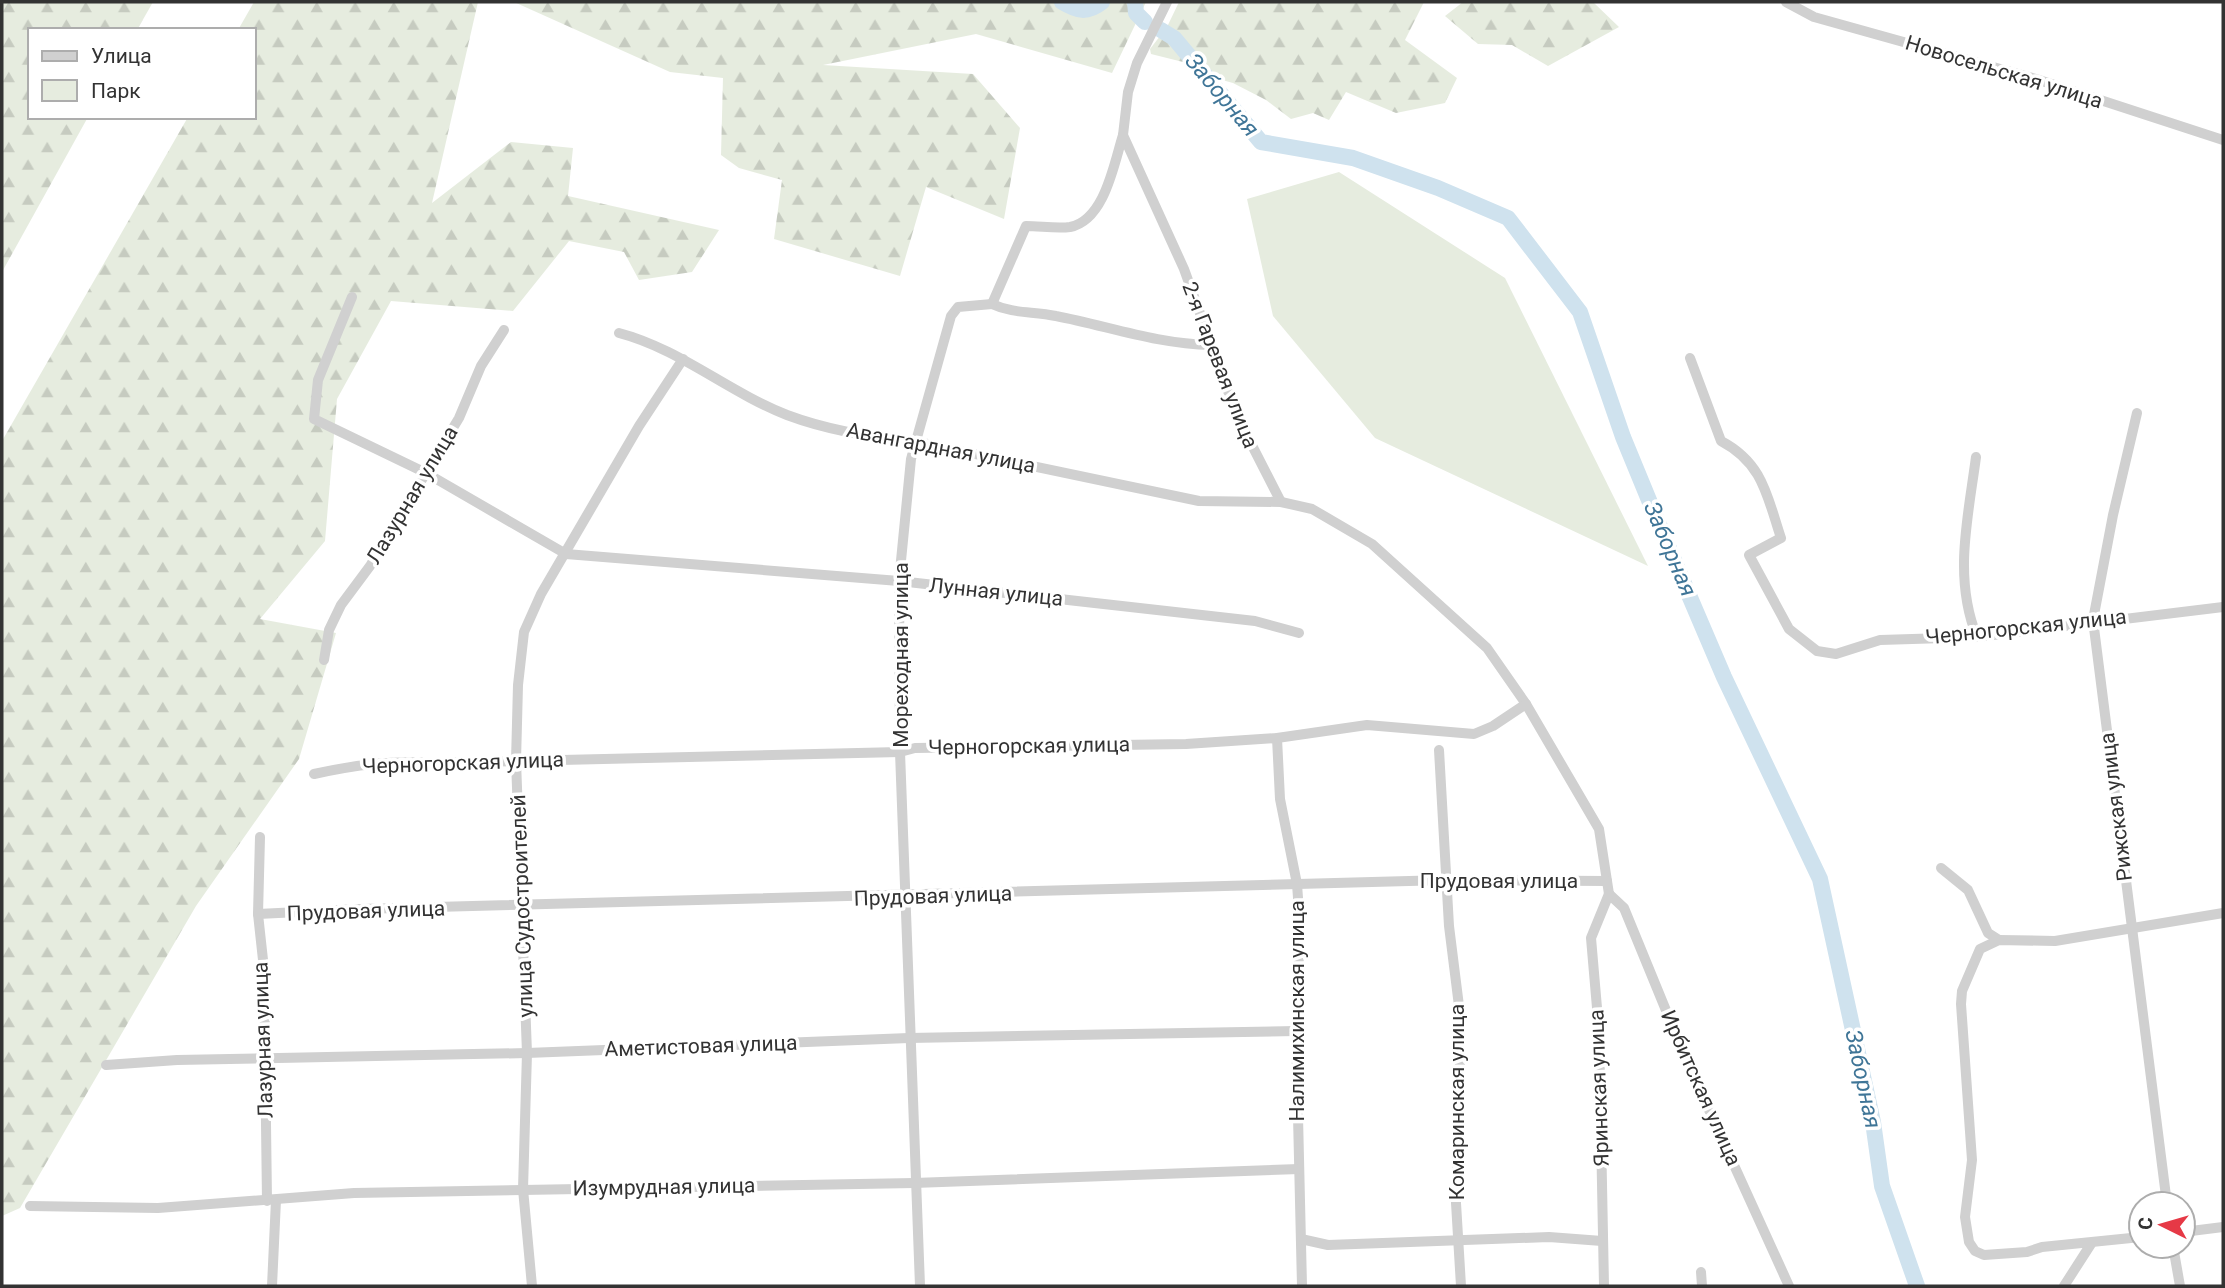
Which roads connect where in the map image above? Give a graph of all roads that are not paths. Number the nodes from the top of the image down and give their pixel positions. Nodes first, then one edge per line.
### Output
1 (1167, 2) edge
2 (1786, 2) edge
3 (1124, 135) junction
4 (2223, 140) edge
5 (352, 298) dead end
6 (992, 304) junction
7 (503, 330) dead end
8 (619, 333) dead end
9 (1211, 345) junction
10 (1689, 358) dead end
11 (683, 359) junction
12 (2137, 414) dead end
13 (918, 442) junction
14 (1976, 457) dead end
15 (426, 473) junction
16 (1281, 502) junction
17 (566, 554) junction
18 (899, 581) junction
19 (2223, 607) edge
20 (2093, 620) junction
21 (1299, 632) dead end
22 (1977, 636) junction
23 (324, 660) dead end
24 (1526, 704) junction
25 (1277, 738) junction
26 (1439, 750) dead end
27 (900, 752) junction
28 (516, 761) junction
29 (313, 774) dead end
30 (260, 837) dead end
31 (1941, 868) dead end
32 (1446, 880) junction
33 (1607, 881) junction
34 (1297, 884) junction
35 (1609, 894) junction
36 (906, 897) junction
37 (524, 906) junction
38 (2223, 913) edge
39 (258, 915) junction
40 (2130, 930) junction
41 (1999, 940) junction
42 (1296, 1031) junction
43 (909, 1038) junction
44 (527, 1053) junction
45 (265, 1059) junction
46 (106, 1065) dead end
47 (1299, 1169) junction
48 (915, 1183) junction
49 (523, 1189) junction
50 (2165, 1190) edge
51 (271, 1200) junction
52 (30, 1206) dead end
53 (2223, 1227) edge
54 (2197, 1230) edge
55 (1301, 1239) junction
56 (2127, 1239) edge
57 (1460, 1241) junction
58 (1602, 1241) junction
59 (2091, 1244) junction
60 (2175, 1260) edge
61 (1701, 1272) dead end
62 (272, 1286) edge
63 (532, 1286) edge
64 (920, 1286) edge
65 (1302, 1286) edge
66 (1461, 1286) edge
67 (1604, 1286) edge
68 (1702, 1286) edge
69 (1789, 1286) edge
70 (2064, 1286) edge
71 (2180, 1286) edge

1 - 3 street, 2-я Гаревая улица
2 - 4 street, Новосельская улица
3 - 6 street
3 - 9 street, 2-я Гаревая улица
5 - 15 street
6 - 9 street
6 - 13 street, Мореходная улица
7 - 15 street, Лазурная улица
8 - 11 street, Авангардная улица
9 - 16 street, 2-я Гаревая улица
10 - 22 street, Черногорская улица
11 - 13 street, Авангардная улица
11 - 17 street, улица Судостроителей
12 - 20 street, Рижская улица
13 - 16 street, Авангардная улица
13 - 18 street, Мореходная улица
14 - 22 street
15 - 17 street
15 - 23 street, Лазурная улица
16 - 24 street
17 - 18 street, Лунная улица
17 - 28 street, улица Судостроителей
18 - 21 street, Лунная улица
18 - 27 street, Мореходная улица
19 - 20 street, Черногорская улица
20 - 22 street, Черногорская улица
20 - 40 street, Рижская улица
24 - 25 street, Черногорская улица
24 - 33 street
25 - 27 street, Черногорская улица
25 - 34 street, Налимихинская улица
26 - 32 street, Комаринская улица
27 - 28 street, Черногорская улица
27 - 36 street, Мореходная улица
28 - 29 street, Черногорская улица
28 - 37 street, улица Судостроителей
30 - 39 street, Лазурная улица
31 - 41 street
32 - 33 street, Прудовая улица
32 - 34 street, Прудовая улица
32 - 57 street, Комаринская улица
33 - 35 street
34 - 36 street, Прудовая улица
34 - 42 street, Налимихинская улица
35 - 58 street, Яринская улица
35 - 69 street, Ирбитская улица
36 - 37 street, Прудовая улица
36 - 43 street, Мореходная улица
37 - 39 street, Прудовая улица
37 - 44 street, улица Судостроителей
38 - 40 street
39 - 45 street, Лазурная улица
40 - 41 street
40 - 50 street, Рижская улица
41 - 59 street
42 - 43 street, Аметистовая улица
42 - 47 street, Налимихинская улица
43 - 44 street, Аметистовая улица
43 - 48 street, Мореходная улица
44 - 45 street, Аметистовая улица
44 - 49 street, улица Судостроителей
45 - 46 street, Аметистовая улица
45 - 51 street, Лазурная улица
47 - 48 street, Изумрудная улица
47 - 55 street, Налимихинская улица
48 - 49 street, Изумрудная улица
48 - 64 street, Мореходная улица
49 - 51 street, Изумрудная улица
49 - 63 street, улица Судостроителей
51 - 52 street, Изумрудная улица
51 - 62 street, Лазурная улица
53 - 54 street
55 - 57 street
55 - 65 street, Налимихинская улица
56 - 59 street
57 - 58 street
57 - 66 street, Комаринская улица
58 - 67 street, Яринская улица
59 - 70 street
60 - 71 street
61 - 68 street

